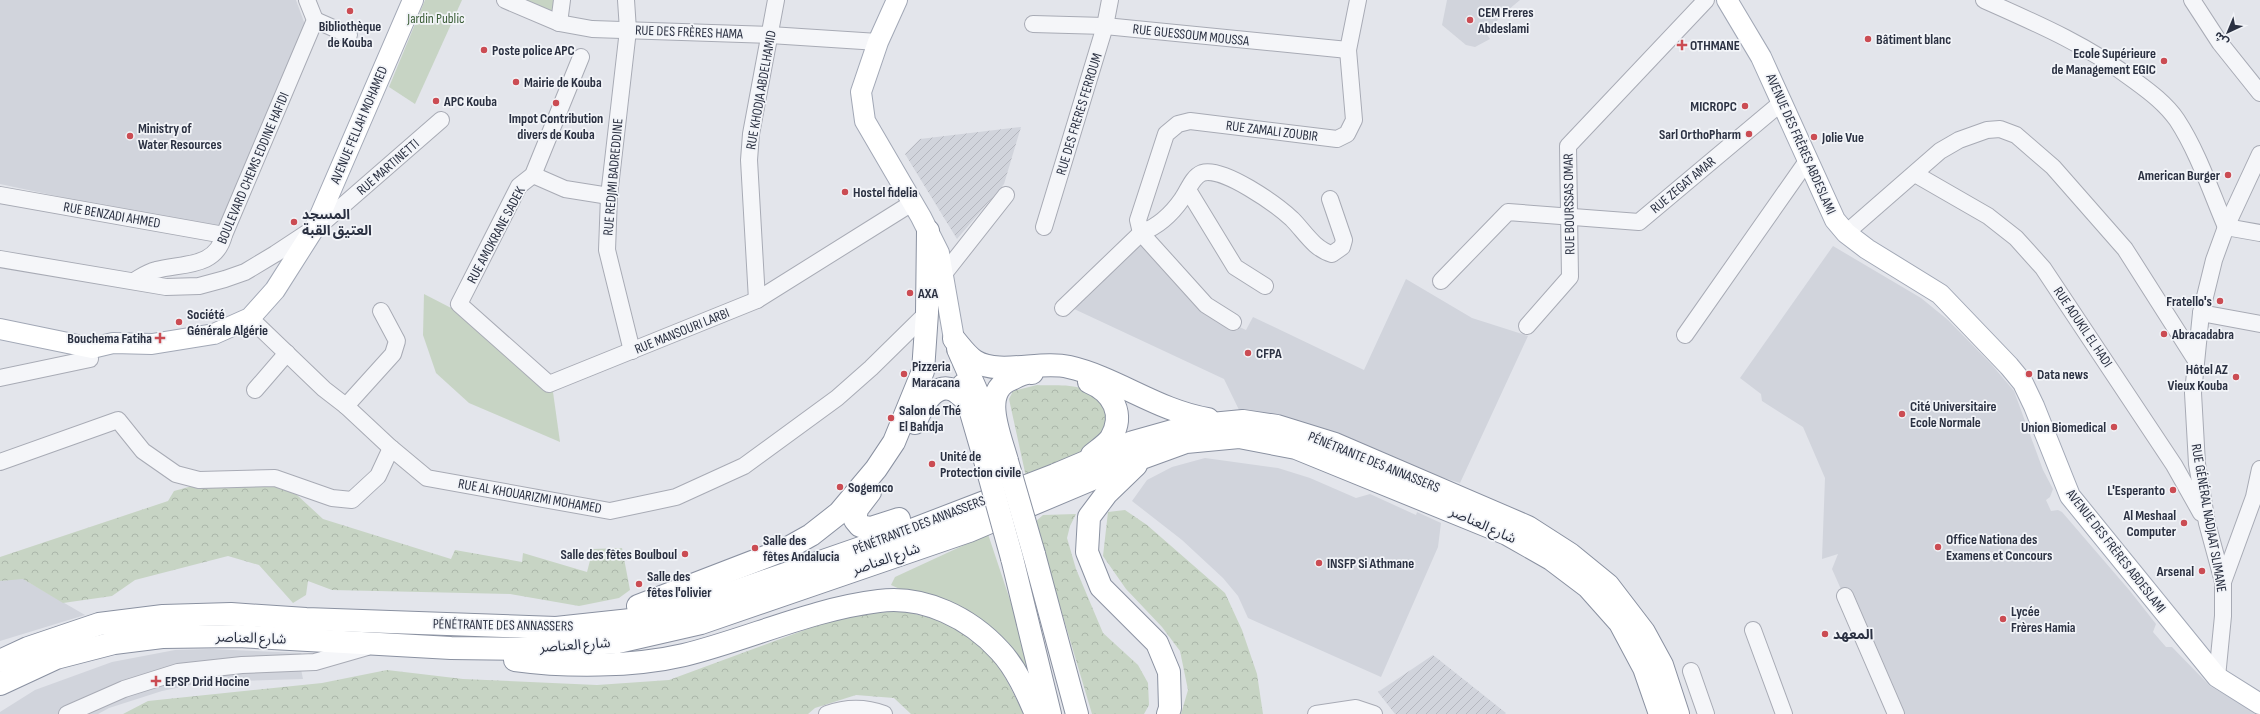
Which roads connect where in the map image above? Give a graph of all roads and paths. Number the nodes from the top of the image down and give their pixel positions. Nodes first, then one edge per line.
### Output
1 (307, 0) edge
2 (413, 0) edge
3 (505, 0) edge
4 (562, 0) edge
5 (626, 0) edge
6 (776, 0) edge
7 (897, 0) edge
8 (1110, 0) edge
9 (1358, 0) edge
10 (1706, 0) edge
11 (1727, 0) edge
12 (1984, 0) edge
13 (2192, 0) edge
14 (315, 20) junction
15 (559, 23) junction
16 (1033, 24) dead end
17 (1105, 26) junction
18 (628, 30) junction
19 (349, 35) dead end
20 (770, 35) junction
21 (878, 42) junction
22 (1348, 50) junction
23 (581, 57) dead end
24 (2260, 93) edge
25 (1781, 103) junction
26 (441, 120) dead end
27 (2260, 154) edge
28 (1807, 161) junction
29 (1915, 174) junction
30 (533, 175) junction
31 (1188, 190) junction
32 (1006, 194) dead end
33 (0, 195) edge
34 (609, 196) junction
35 (1330, 199) dead end
36 (1569, 216) junction
37 (920, 217) junction
38 (315, 227) junction
39 (2226, 227) junction
40 (1044, 228) dead end
41 (1141, 233) junction
42 (1846, 233) junction
43 (2260, 233) edge
44 (224, 235) junction
45 (0, 259) edge
46 (943, 275) junction
47 (134, 281) junction
48 (1441, 281) dead end
49 (1265, 286) dead end
50 (758, 300) junction
51 (459, 304) joint
52 (1063, 308) dead end
53 (381, 311) dead end
54 (927, 313) junction
55 (2201, 313) junction
56 (250, 318) junction
57 (1233, 322) dead end
58 (2260, 324) edge
59 (1527, 326) dead end
60 (0, 328) edge
61 (1685, 336) dead end
62 (954, 339) junction
63 (632, 351) junction
64 (287, 353) junction
65 (90, 359) dead end
66 (2195, 359) junction
67 (0, 378) edge
68 (254, 390) dead end
69 (966, 400) junction
70 (346, 406) junction
71 (1231, 422) junction
72 (391, 448) junction
73 (1142, 458) junction
74 (1007, 461) junction
75 (0, 462) edge
76 (1083, 463) junction
77 (2260, 469) edge
78 (982, 502) junction
79 (2207, 523) junction
80 (2223, 582) junction
81 (1845, 596) dead end
82 (587, 626) junction
83 (1753, 630) dead end
84 (377, 645) junction
85 (451, 648) junction
86 (0, 661) edge
87 (1691, 671) dead end
88 (2217, 677) junction
89 (0, 684) edge
90 (2260, 695) edge
91 (67, 714) edge
92 (827, 714) edge
93 (884, 714) edge
94 (1036, 714) edge
95 (1050, 714) edge
96 (1077, 714) edge
97 (1168, 714) edge
98 (1316, 714) edge
99 (1374, 714) edge
100 (1660, 714) edge
101 (1678, 714) edge
102 (1706, 714) edge
103 (1784, 714) edge
104 (1896, 714) edge

1 - 14 street
2 - 38 main road, AVENUE FELLAH MOHAMED
3 - 15 street, RUE DES FRÈRES HAMA
4 - 15 street
5 - 18 street, RUE REDJMI BADREDDINE
6 - 20 street, RUE KHODJA ABDELHAMID
7 - 21 main road
8 - 17 street, RUE DES FRERES FERROUM
9 - 22 street, RUE ZAMALI ZOUBIR
10 - 36 street, RUE BOURSSAS OMAR
11 - 25 main road, AVENUE DES FRÈRES ABDESLAMI
12 - 39 street
13 - 24 street
14 - 19 street
14 - 44 street, BOULEVARD CHEMS EDDINE HAFIDI
15 - 18 street, RUE DES FRÈRES HAMA
16 - 17 street, RUE GUESSOUM MOUSSA
17 - 22 street, RUE GUESSOUM MOUSSA
17 - 40 street, RUE DES FRERES FERROUM
18 - 20 street, RUE DES FRÈRES HAMA
18 - 34 street, RUE REDJMI BADREDDINE
20 - 21 street, RUE DES FRÈRES HAMA
20 - 50 street, RUE KHODJA ABDELHAMID
21 - 37 main road
22 - 41 street, RUE ZAMALI ZOUBIR
23 - 30 street, RUE AMOKRANE SADEK
25 - 28 main road, AVENUE DES FRÈRES ABDESLAMI
25 - 36 street, RUE ZEGAT AMAR
26 - 38 street, RUE MARTINETTI
27 - 39 street, RUE GÉNÉRAL NADJAAT SLIMANE
28 - 42 main road, AVENUE DES FRÈRES ABDESLAMI
28 - 61 street
29 - 42 street
29 - 66 street
29 - 79 street, RUE AOUKIL EL HADI
30 - 34 street
30 - 51 street, RUE AMOKRANE SADEK
31 - 35 street
31 - 41 street
31 - 49 street
32 - 46 street
33 - 44 street, RUE BENZADI AHMED
34 - 63 street, RUE REDJMI BADREDDINE
36 - 48 street, RUE ZEGAT AMAR
36 - 59 street, RUE BOURSSAS OMAR
37 - 46 main road
37 - 50 street, RUE MANSOURI LARBI
37 - 54 highway
38 - 47 street, RUE MARTINETTI
38 - 56 main road, AVENUE FELLAH MOHAMED
39 - 43 street
39 - 55 street, RUE GÉNÉRAL NADJAAT SLIMANE
41 - 52 street
41 - 57 street
42 - 88 main road, AVENUE DES FRÈRES ABDESLAMI
44 - 47 street, BOULEVARD CHEMS EDDINE HAFIDI
45 - 47 street, RUE MARTINETTI
46 - 62 main road
50 - 63 street, RUE MANSOURI LARBI
51 - 63 street, RUE MANSOURI LARBI
53 - 70 street
54 - 72 street, RUE AL KHOUARIZMI MOHAMED
54 - 82 highway
55 - 58 street
55 - 66 street, RUE GÉNÉRAL NADJAAT SLIMANE
56 - 60 main road
56 - 64 street, RUE AL KHOUARIZMI MOHAMED
62 - 69 highway
62 - 71 highway
62 - 74 highway
64 - 68 street
64 - 70 street, RUE AL KHOUARIZMI MOHAMED
65 - 67 street
66 - 79 street, RUE GÉNÉRAL NADJAAT SLIMANE
69 - 78 highway
69 - 95 highway, bridge
70 - 72 street, RUE AL KHOUARIZMI MOHAMED
71 - 76 highway, PÉNÉTRANTE DES ANNASSERS
71 - 101 highway, PÉNÉTRANTE DES ANNASSERS
72 - 75 street
73 - 85 highway, شارع العناصر
73 - 97 highway
73 - 100 highway, شارع العناصر
74 - 76 highway
74 - 96 highway, bridge
76 - 78 highway, PÉNÉTRANTE DES ANNASSERS
77 - 80 street
78 - 82 highway, PÉNÉTRANTE DES ANNASSERS
79 - 80 street, RUE GÉNÉRAL NADJAAT SLIMANE
80 - 88 street, RUE GÉNÉRAL NADJAAT SLIMANE
81 - 104 street
82 - 86 highway, PÉNÉTRANTE DES ANNASSERS
83 - 103 street
84 - 85 highway, شارع العناصر
84 - 89 highway, شارع العناصر
84 - 91 street
85 - 94 highway
87 - 102 street
88 - 90 main road, AVENUE DES FRÈRES ABDESLAMI
92 - 93 street
98 - 99 street

